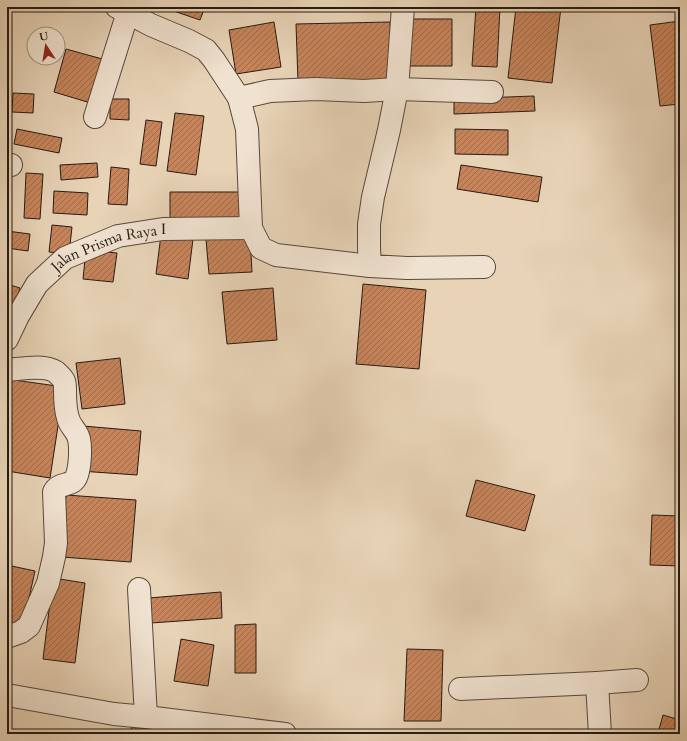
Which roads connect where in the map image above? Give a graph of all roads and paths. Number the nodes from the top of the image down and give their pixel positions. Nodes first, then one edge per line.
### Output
1 (403, 7) edge
2 (122, 10) edge
3 (397, 89) junction
4 (492, 92) dead end
5 (239, 98) junction
6 (95, 117) dead end
7 (251, 228) junction
8 (370, 266) junction
9 (484, 268) dead end
10 (7, 339) edge
11 (7, 370) edge
12 (139, 589) dead end
13 (7, 637) edge
14 (637, 680) dead end
15 (597, 683) junction
16 (460, 689) dead end
17 (7, 695) edge
18 (146, 717) junction
19 (285, 734) edge
20 (600, 734) edge

1 - 3 street
2 - 5 street
2 - 6 street
3 - 4 street
3 - 5 street
3 - 8 street
5 - 7 street
7 - 8 street
7 - 10 street, Jalan Prisma Raya I
8 - 9 street
11 - 13 street
12 - 18 street
14 - 15 street
15 - 16 street
15 - 20 street
17 - 18 street
18 - 19 street

